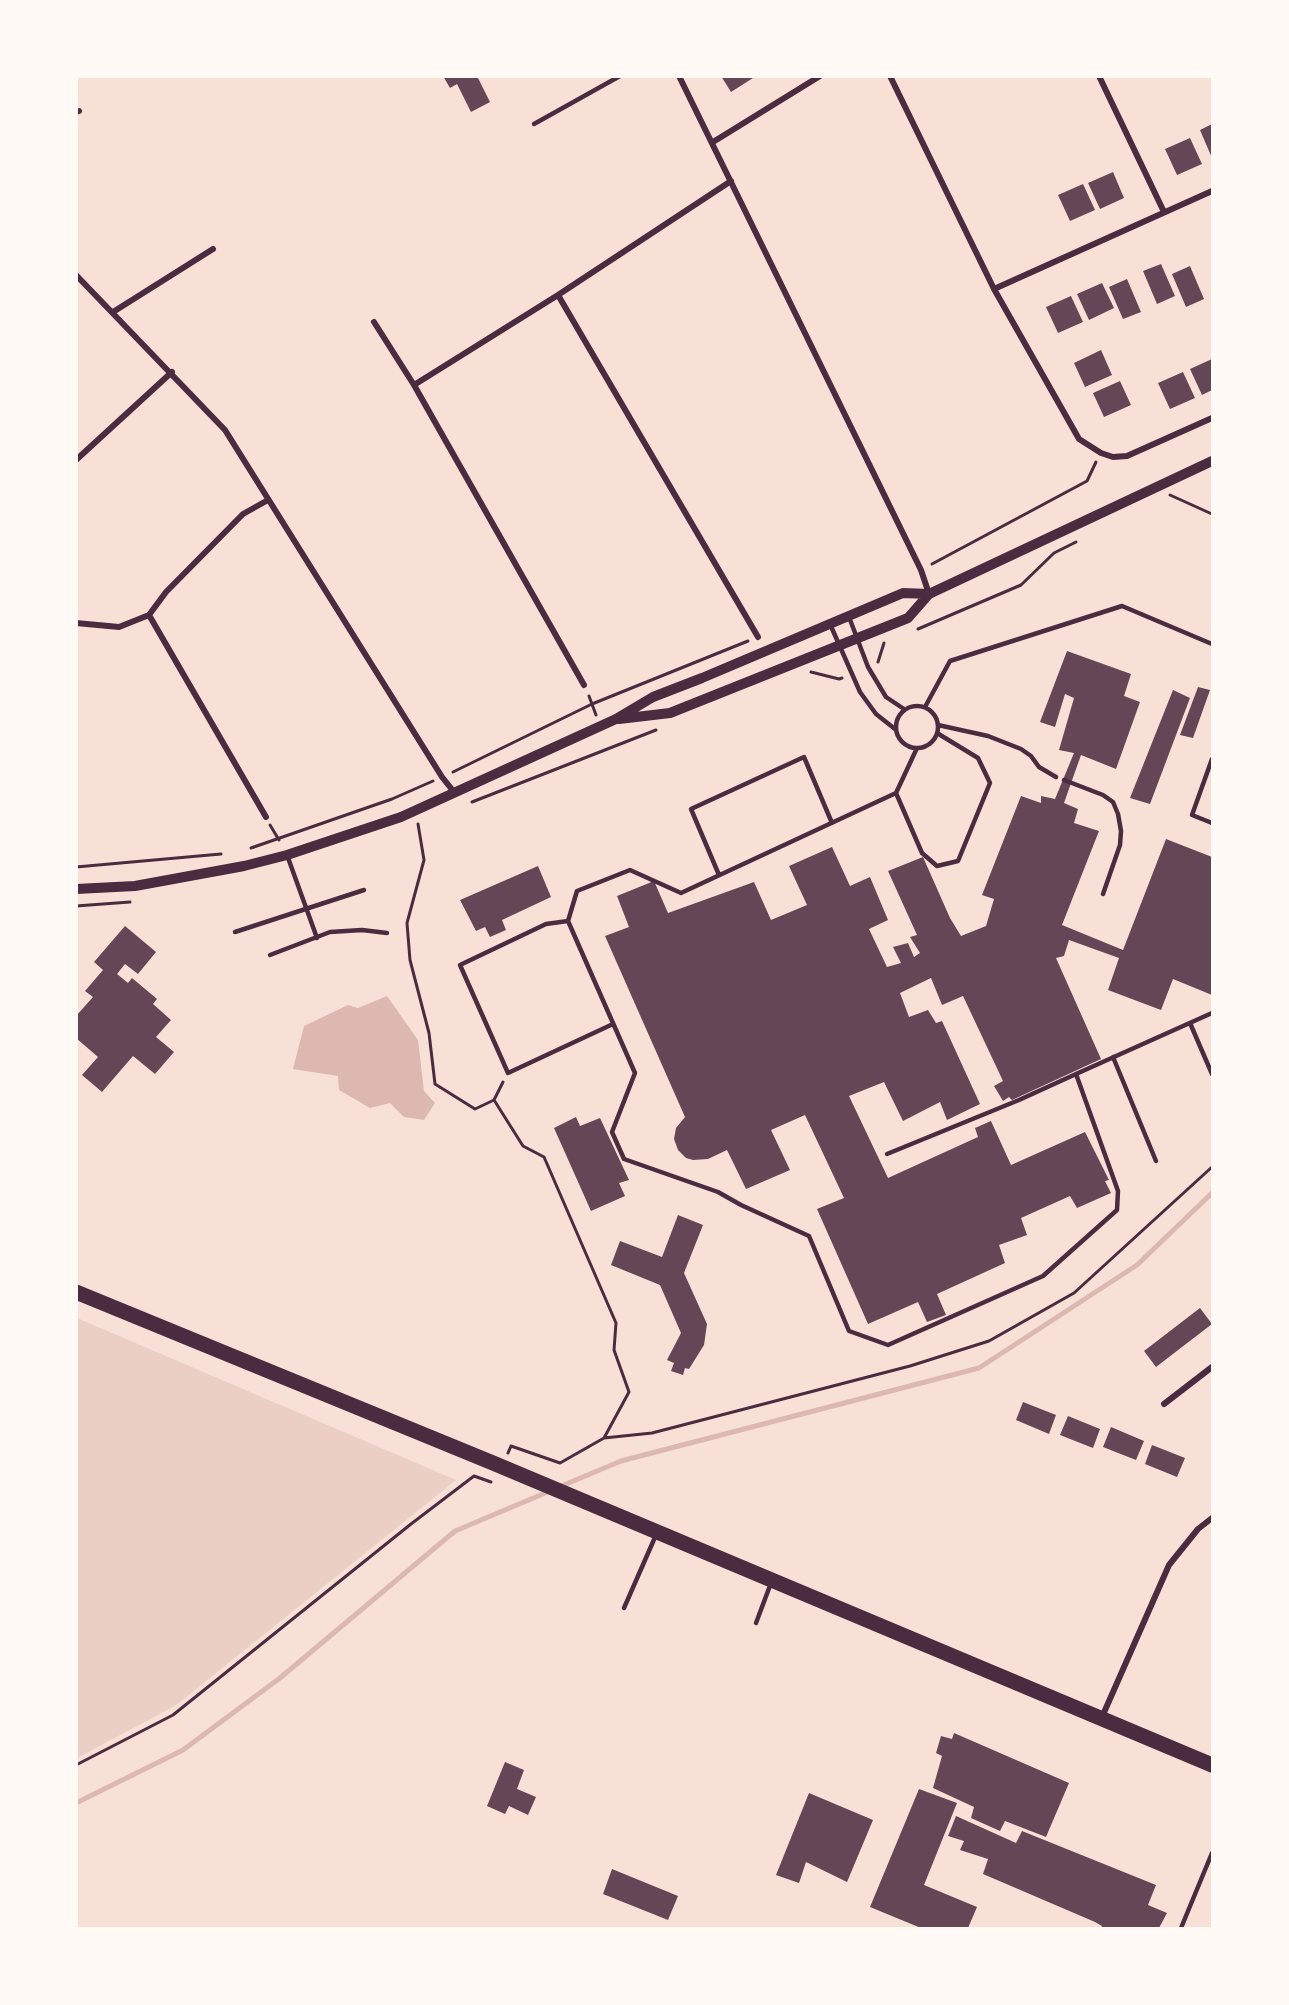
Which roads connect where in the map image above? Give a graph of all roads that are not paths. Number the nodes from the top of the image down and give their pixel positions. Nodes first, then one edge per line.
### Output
1 (620, 76) edge
2 (680, 76) edge
3 (820, 76) edge
4 (890, 76) edge
5 (1099, 76) edge
6 (534, 124) dead end
7 (712, 142) junction
8 (731, 181) junction
9 (1212, 191) edge
10 (1164, 212) junction
11 (213, 249) dead end
12 (76, 275) edge
13 (994, 290) junction
14 (558, 295) junction
15 (113, 312) junction
16 (374, 322) dead end
17 (172, 372) junction
18 (414, 385) junction
19 (1212, 418) edge
20 (76, 460) edge
21 (1212, 461) edge
22 (268, 500) junction
23 (929, 594) junction
24 (150, 615) junction
25 (848, 615) junction
26 (76, 623) edge
27 (830, 623) junction
28 (758, 638) road end
29 (857, 638) junction
30 (1212, 644) edge
31 (839, 645) junction
32 (584, 685) road end
33 (925, 707) junction
34 (904, 709) junction
35 (616, 719) junction
36 (938, 725) junction
37 (895, 729) junction
38 (937, 733) junction
39 (917, 748) junction
40 (1212, 759) edge
41 (1056, 777) dead end
42 (1064, 780) dead end
43 (454, 792) junction
44 (896, 793) junction
45 (266, 817) road end
46 (832, 823) junction
47 (1212, 823) edge
48 (287, 855) junction
49 (719, 875) junction
50 (76, 889) edge
51 (364, 890) dead end
52 (1103, 894) dead end
53 (307, 909) junction
54 (568, 921) junction
55 (235, 932) dead end
56 (387, 933) dead end
57 (317, 938) junction
58 (270, 955) dead end
59 (1212, 1013) edge
60 (1190, 1023) junction
61 (613, 1024) junction
62 (1113, 1058) junction
63 (1076, 1074) junction
64 (1212, 1074) edge
65 (887, 1154) dead end
66 (1156, 1161) dead end
67 (76, 1292) edge
68 (1212, 1367) edge
69 (1164, 1404) dead end
70 (1212, 1518) edge
71 (657, 1532) junction
72 (772, 1580) junction
73 (624, 1608) dead end
74 (756, 1623) dead end
75 (1102, 1717) junction
76 (1212, 1765) edge
77 (1212, 1853) edge
78 (1181, 1929) edge

1 - 6 lane
2 - 7 street
3 - 7 street
4 - 13 street
5 - 10 street
7 - 8 street
8 - 14 street
8 - 23 street
9 - 10 street
10 - 13 street
11 - 15 street
12 - 15 street
13 - 19 street
14 - 18 street
14 - 28 street
15 - 17 street
16 - 18 street
17 - 20 street
17 - 22 street
18 - 32 street
21 - 23 street
22 - 24 street
22 - 43 street
23 - 25 street
23 - 29 street
24 - 26 street
24 - 45 street
25 - 27 street
25 - 29 lane
27 - 31 lane
27 - 35 street
29 - 31 street
29 - 34 lane
30 - 33 lane
31 - 35 street
31 - 37 lane
33 - 34 lane
33 - 36 lane
34 - 37 lane
35 - 43 street
36 - 38 lane
36 - 41 lane
37 - 39 lane
38 - 39 lane
38 - 44 lane
39 - 44 lane
40 - 47 lane
42 - 52 lane
43 - 48 street
44 - 46 lane
46 - 49 lane
46 - 49 lane
48 - 50 street
48 - 53 lane
49 - 54 lane
51 - 53 lane
53 - 55 lane
53 - 57 lane
54 - 61 lane
54 - 61 lane
56 - 57 lane
57 - 58 lane
59 - 60 lane
60 - 62 lane
60 - 64 lane
61 - 63 lane
62 - 63 lane
62 - 66 lane
63 - 65 lane
67 - 71 highway
68 - 69 street
70 - 75 street
71 - 72 highway
71 - 73 lane
72 - 74 lane
72 - 75 highway
75 - 76 highway
77 - 78 lane

